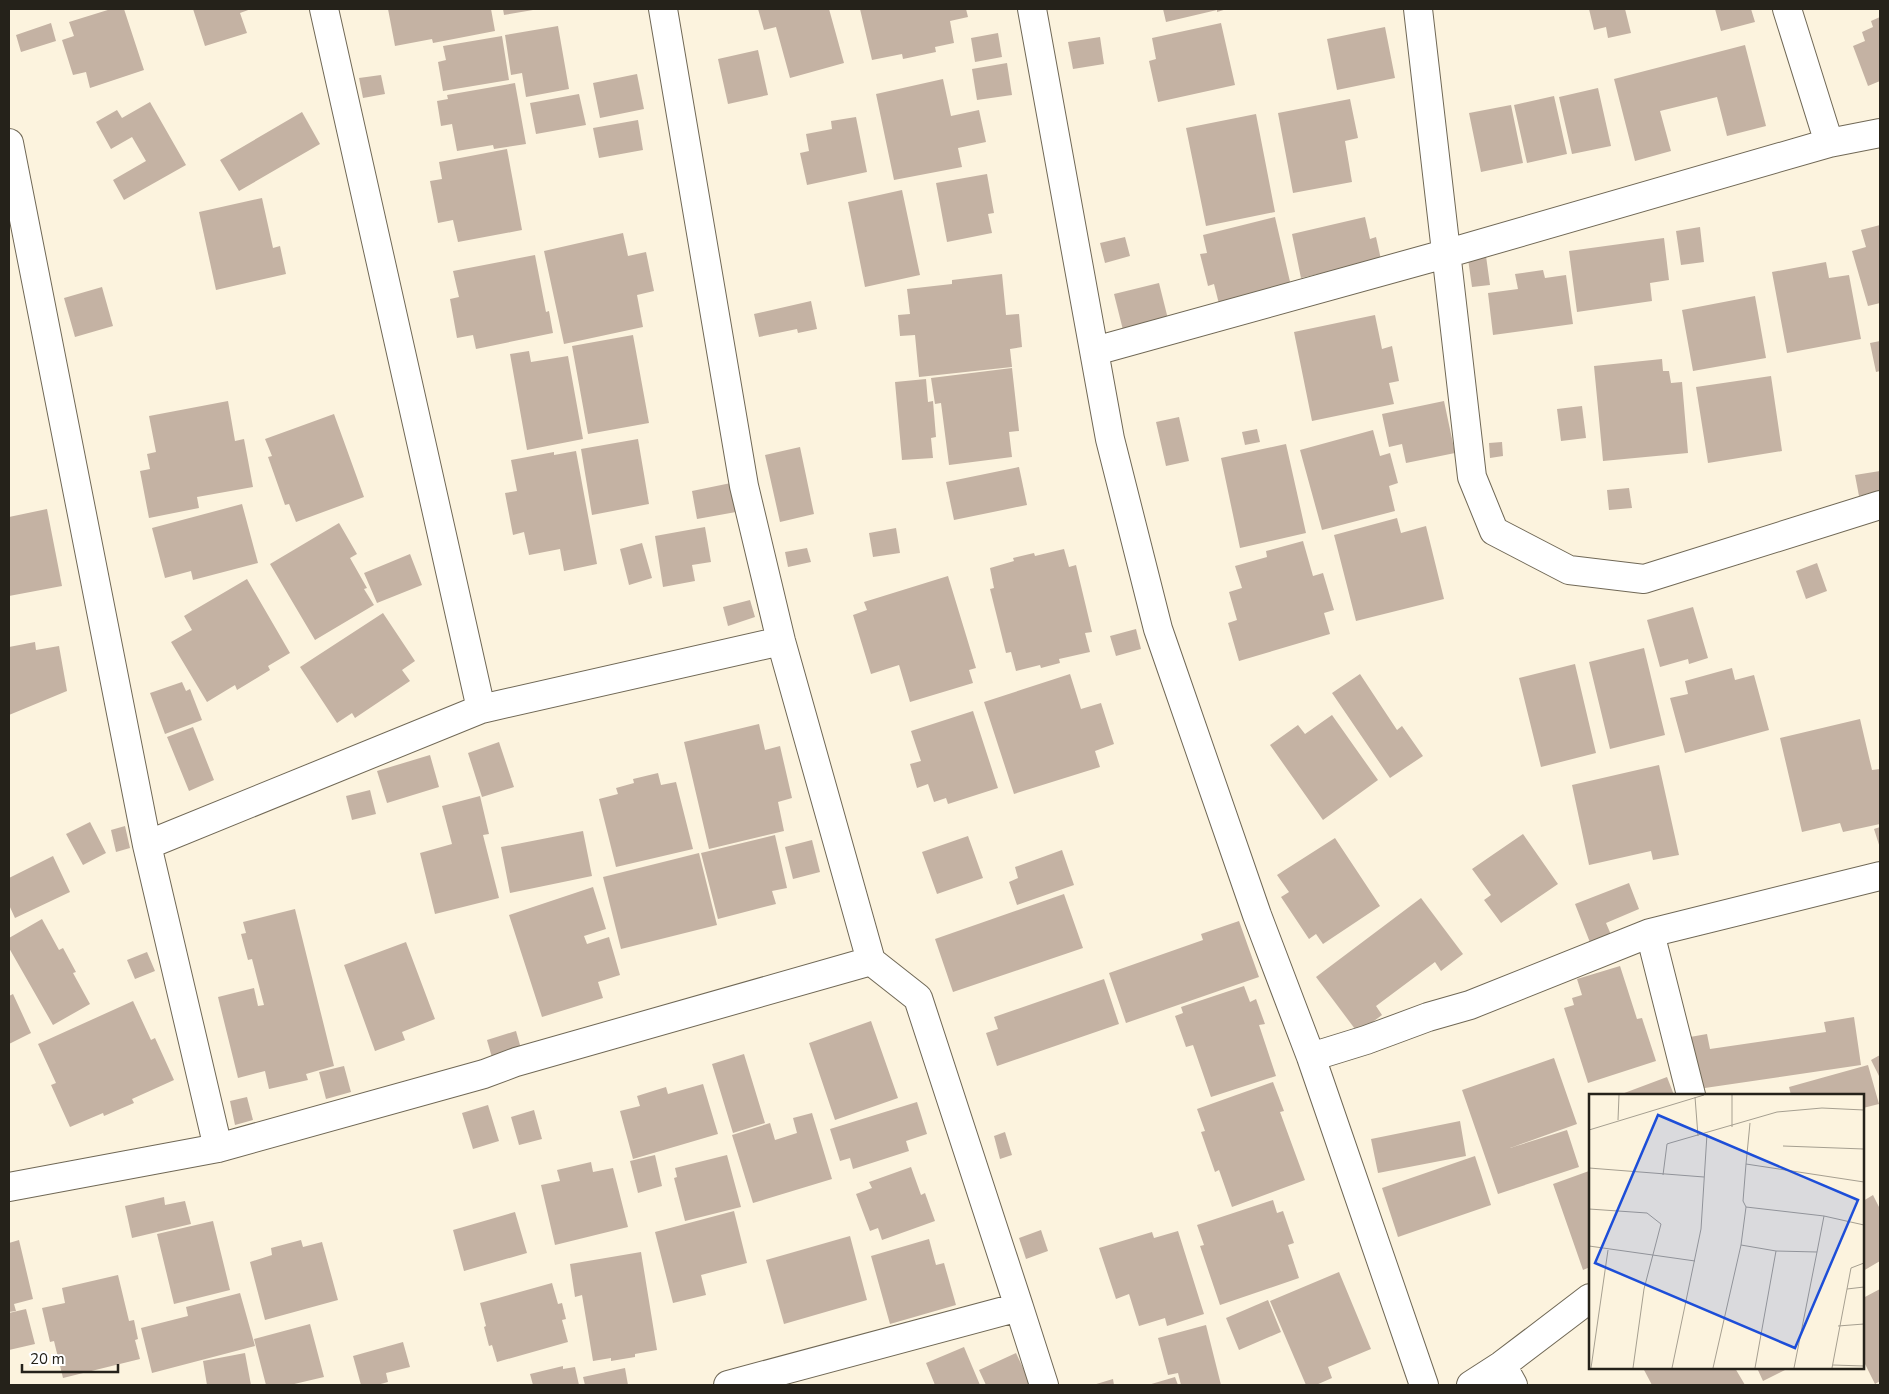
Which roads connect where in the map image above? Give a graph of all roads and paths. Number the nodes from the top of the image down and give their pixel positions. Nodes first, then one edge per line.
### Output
1 (324, 9) edge
2 (663, 9) edge
3 (1032, 9) edge
4 (1418, 9) edge
5 (1787, 9) edge
6 (1880, 133) edge
7 (9, 143) edge
8 (1829, 143) junction
9 (1445, 254) junction
10 (1095, 351) junction
11 (1880, 505) edge
12 (781, 641) junction
13 (481, 709) junction
14 (147, 845) junction
15 (1880, 876) edge
16 (1650, 933) junction
17 (871, 961) junction
18 (1311, 1057) junction
19 (1691, 1094) edge
20 (218, 1148) junction
21 (9, 1187) edge
22 (1589, 1299) edge
23 (1019, 1307) junction
24 (1508, 1375) edge
25 (728, 1385) edge
26 (1044, 1385) edge
27 (1424, 1385) edge
28 (1471, 1385) edge

1 - 13 street
2 - 12 street
3 - 10 street
4 - 9 street
5 - 8 street
6 - 8 street
7 - 14 street
8 - 9 street
9 - 10 street
9 - 11 street
10 - 18 street
12 - 13 street
12 - 17 street
13 - 14 street
14 - 20 street
15 - 16 street
16 - 18 street
16 - 19 street
17 - 20 street
17 - 23 street
18 - 27 street
20 - 21 street
22 - 24 street
23 - 25 street
23 - 26 street
24 - 28 street

